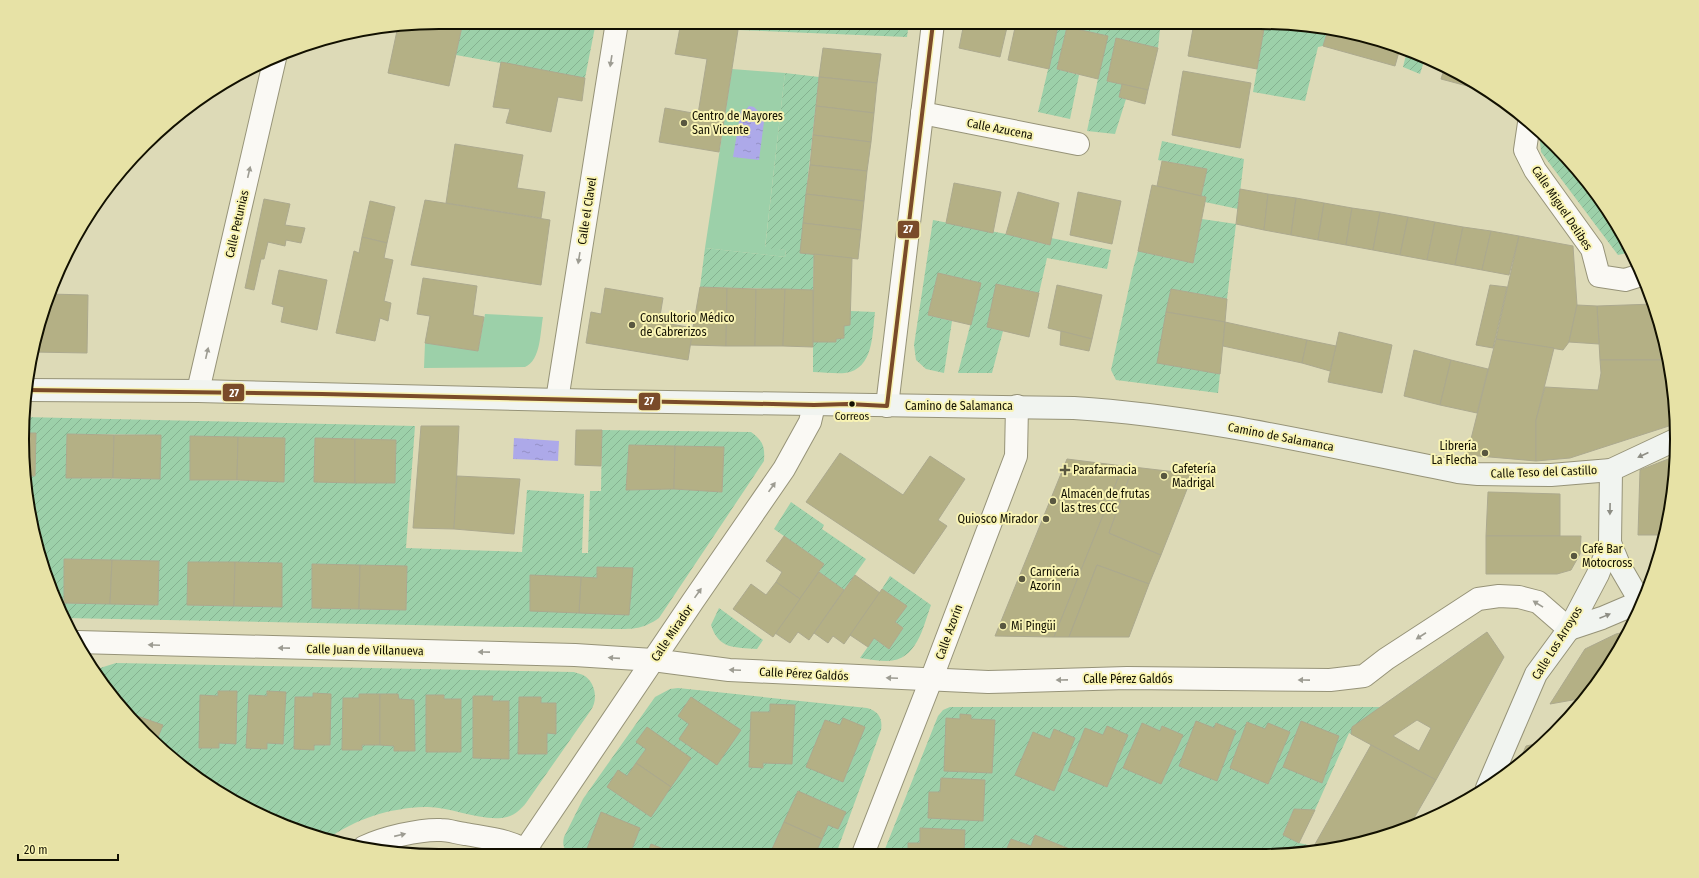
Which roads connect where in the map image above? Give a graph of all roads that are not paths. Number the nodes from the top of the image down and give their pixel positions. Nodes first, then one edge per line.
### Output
1 (616, 29) edge
2 (932, 29) edge
3 (274, 64) edge
4 (922, 113) junction
5 (1528, 129) edge
6 (1078, 144) dead end
7 (1636, 276) edge
8 (32, 390) edge
9 (198, 391) junction
10 (557, 400) junction
11 (814, 405) junction
12 (887, 406) junction
13 (1017, 406) junction
14 (1670, 442) edge
15 (1611, 470) junction
16 (1478, 474) joint
17 (1610, 543) junction
18 (1639, 597) edge
19 (1636, 603) edge
20 (1568, 629) junction
21 (83, 642) edge
22 (653, 660) junction
23 (931, 680) junction
24 (1492, 777) edge
25 (372, 843) edge
26 (522, 849) edge
27 (531, 849) edge
28 (865, 849) edge

1 -> 10 street, Calle el Clavel
2 - 4 street
9 -> 3 street, Calle Petunias
4 - 6 street, Calle Azucena
4 - 12 street
5 - 7 street, Calle Miguel Delibes
8 - 9 street, Camino de Salamanca
9 - 10 street, Camino de Salamanca
10 - 11 street, Camino de Salamanca
11 - 12 street, Camino de Salamanca
22 -> 11 street, Calle Mirador
12 - 13 street, Camino de Salamanca
13 - 16 street, Camino de Salamanca
13 - 23 street, Calle Azorín
14 -> 15 street, Calle Teso del Castillo
15 - 16 street, Calle Teso del Castillo
15 -> 17 street, Calle Los Arroyos
17 - 18 street, Calle Los Arroyos
17 - 20 street, Calle Los Arroyos
20 -> 19 street
20 -> 23 street, Calle Pérez Galdós
20 - 24 street, Calle Los Arroyos
22 -> 21 street, Calle Juan de Villanueva
23 -> 22 street, Calle Pérez Galdós
22 - 27 street, Calle Mirador
23 - 28 street, Calle Azorín
25 -> 26 street

